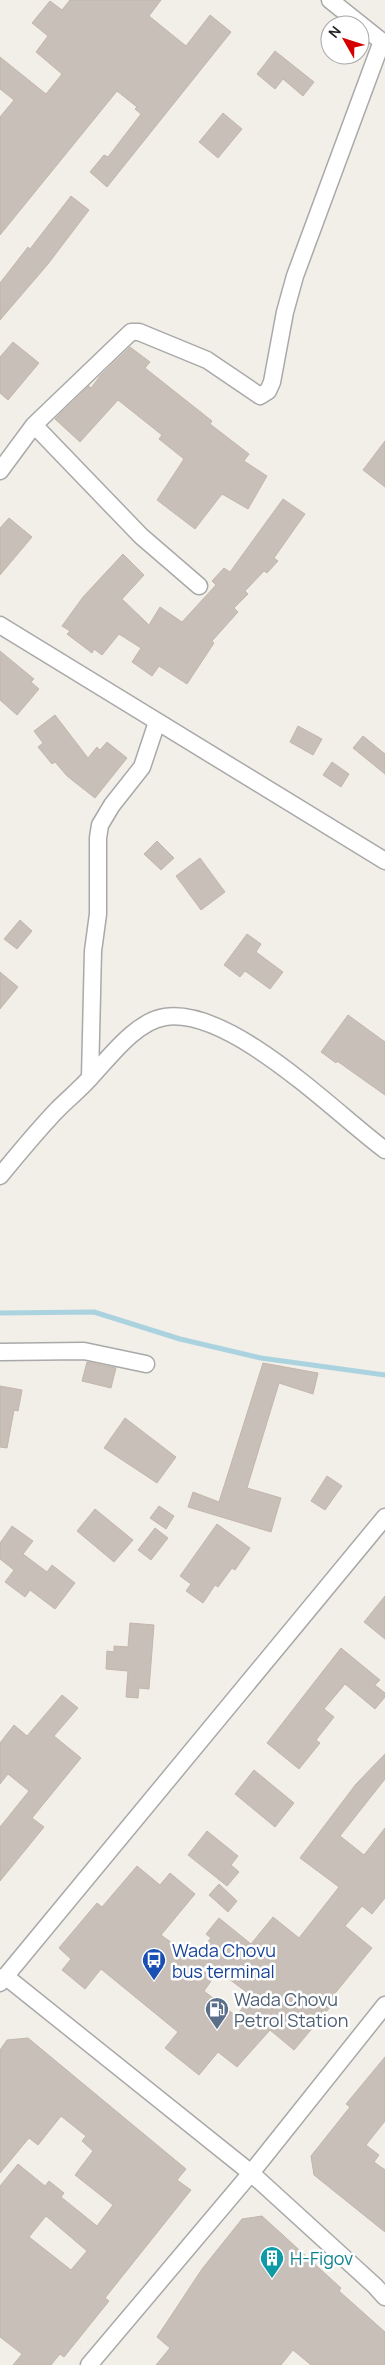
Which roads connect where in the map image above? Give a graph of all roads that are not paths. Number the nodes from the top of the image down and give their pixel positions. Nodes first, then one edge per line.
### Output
1 (330, 0) edge
2 (384, 42) edge
3 (34, 425) junction
4 (0, 471) edge
5 (199, 586) dead end
6 (0, 625) edge
7 (157, 722) junction
8 (385, 861) edge
9 (90, 1078) junction
10 (385, 1150) edge
11 (0, 1176) edge
12 (0, 1352) edge
13 (146, 1364) dead end
14 (385, 1517) edge
15 (3, 1979) edge
16 (385, 2005) edge
17 (251, 2173) junction
18 (382, 2291) edge
19 (88, 2365) edge

1 - 2 street
2 - 3 street
3 - 4 street
3 - 5 street
6 - 7 street
7 - 8 street
7 - 9 street
9 - 10 street
9 - 11 street
12 - 13 street
14 - 15 street
15 - 17 street
16 - 17 street
17 - 18 street
17 - 19 street

